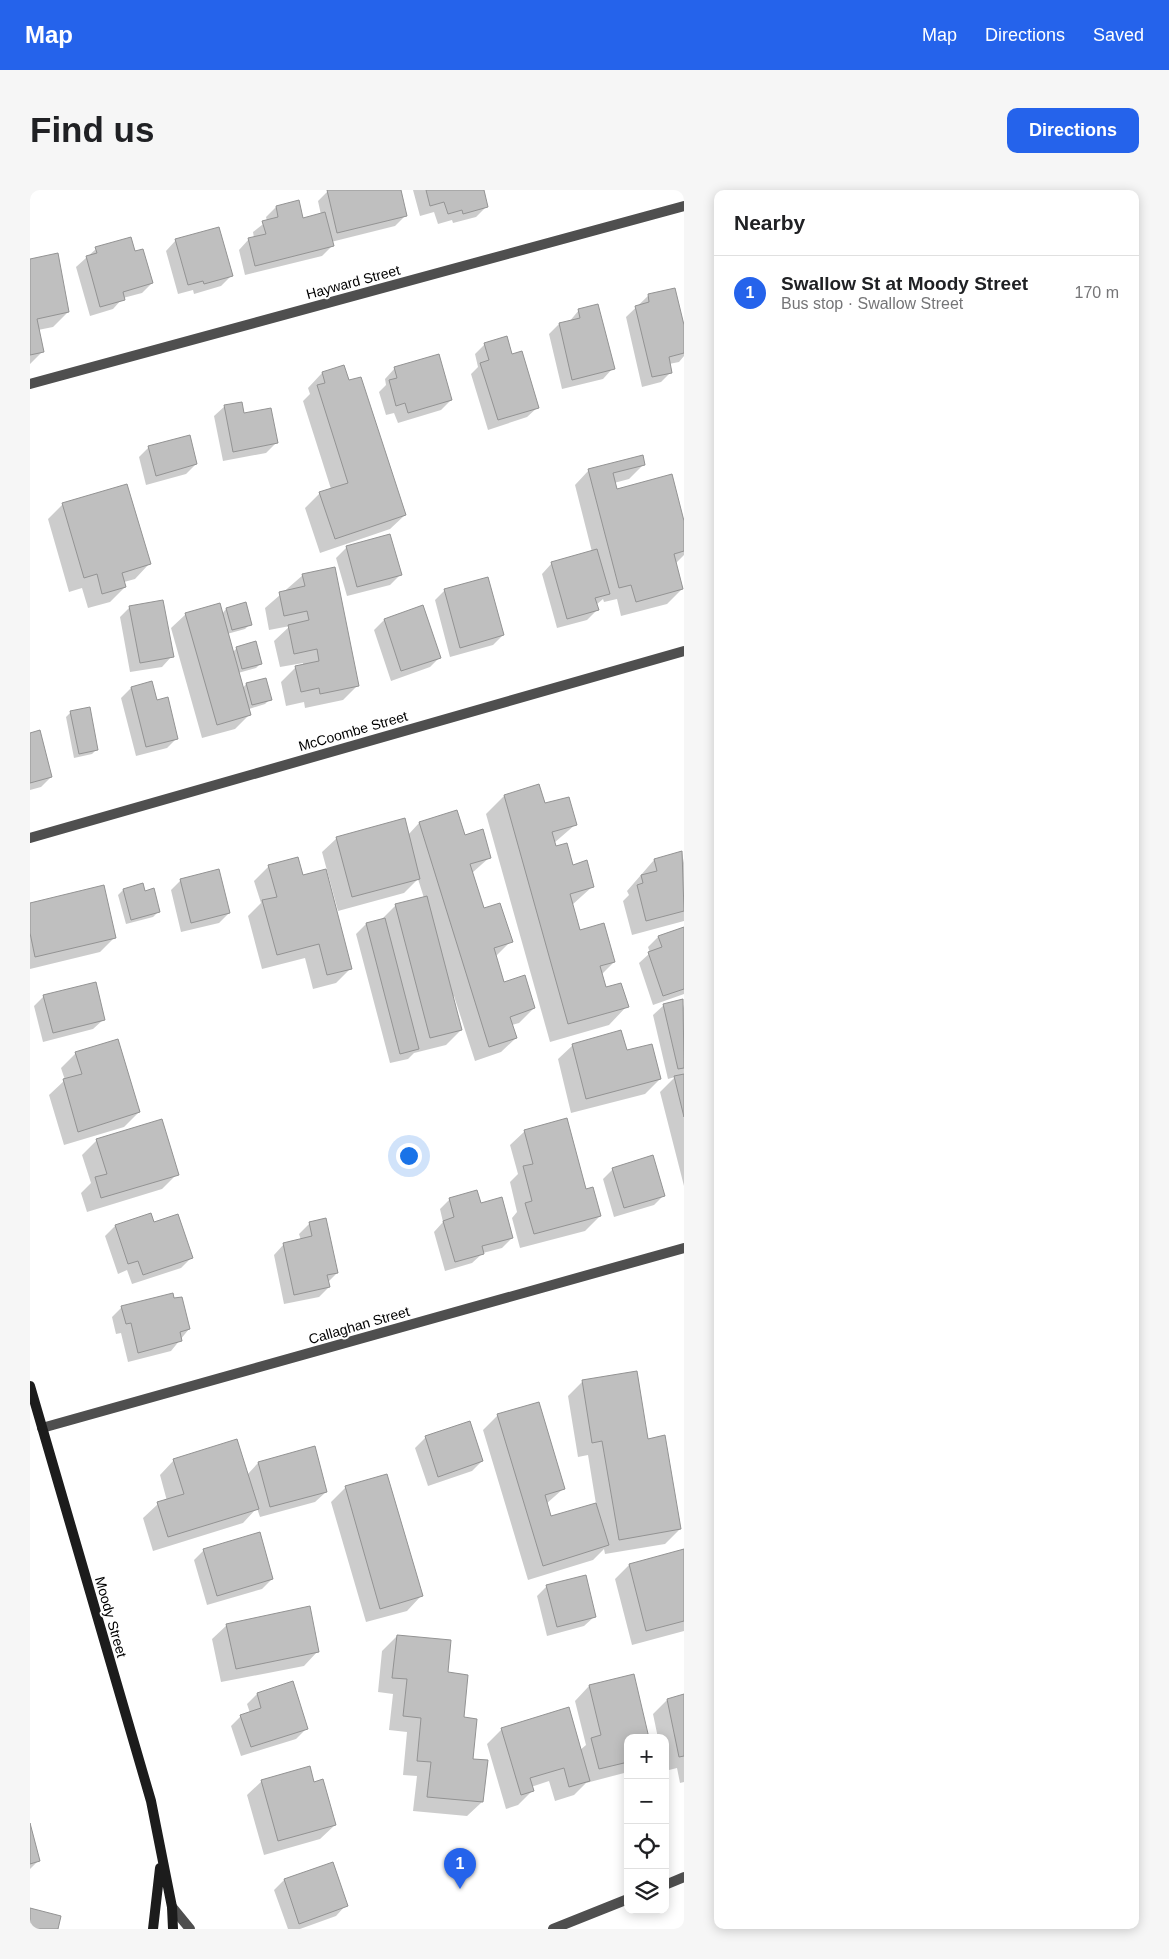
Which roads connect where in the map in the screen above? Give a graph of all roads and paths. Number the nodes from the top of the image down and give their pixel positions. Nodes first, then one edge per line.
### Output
1 (684, 206) edge
2 (30, 384) edge
3 (684, 651) edge
4 (30, 838) edge
5 (684, 1248) edge
6 (30, 1386) edge
7 (42, 1428) junction
8 (161, 1857) junction
9 (684, 1877) edge
10 (669, 1883) edge
11 (624, 1901) edge
12 (172, 1907) junction
13 (153, 1929) edge
14 (173, 1929) edge
15 (190, 1929) edge
16 (553, 1929) edge

1 - 2 street, Hayward Street
3 - 4 street, McCoombe Street
5 - 7 street, Callaghan Street
6 - 7 main road, Moody Street
7 - 8 main road, Moody Street
8 - 12 main road, Moody Street
8 - 13 main road, Moody Street
9 - 10 street
11 - 16 street
12 - 14 main road, Moody Street
12 - 15 street

